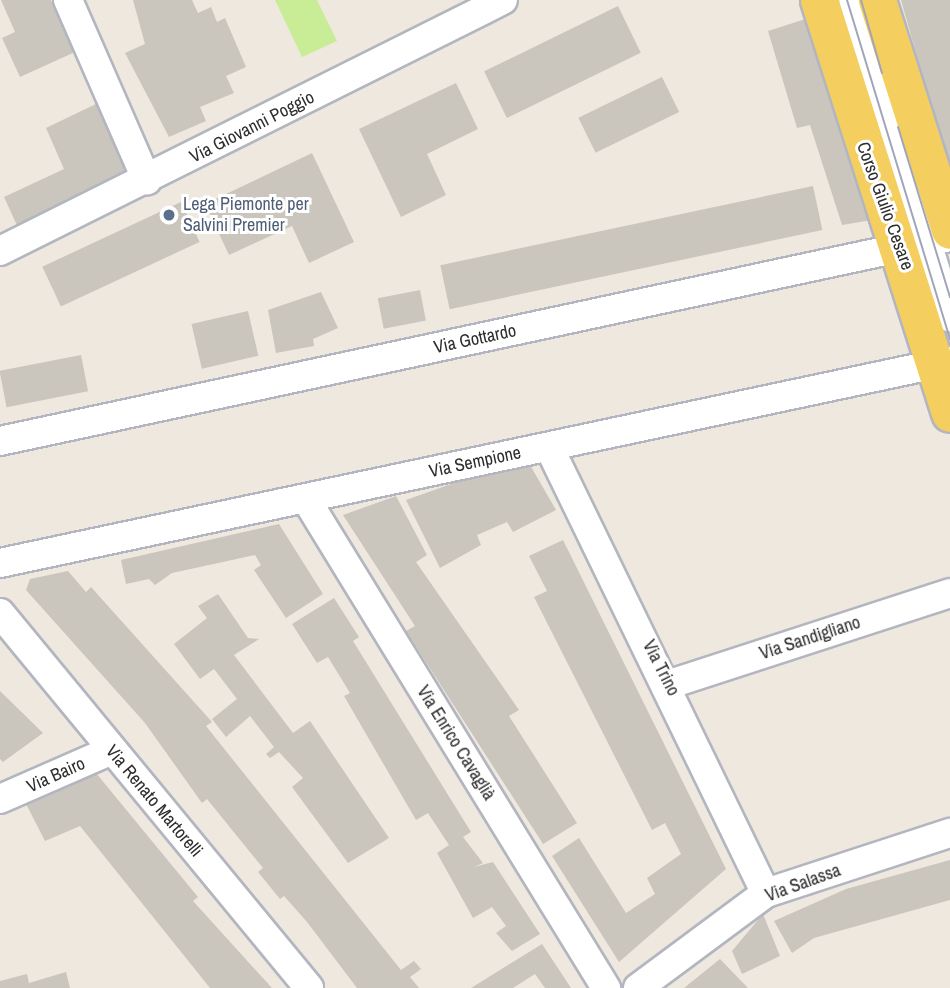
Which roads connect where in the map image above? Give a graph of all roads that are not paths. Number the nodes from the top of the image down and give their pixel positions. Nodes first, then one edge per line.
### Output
1 (68, 0) edge
2 (503, 0) edge
3 (818, 0) edge
4 (853, 0) edge
5 (877, 0) edge
6 (455, 10) edge
7 (147, 181) junction
8 (932, 239) edge
9 (0, 251) edge
10 (950, 317) edge
11 (944, 362) edge
12 (950, 413) edge
13 (0, 441) edge
14 (549, 447) junction
15 (306, 499) junction
16 (0, 563) edge
17 (950, 593) edge
18 (0, 613) edge
19 (670, 684) junction
20 (112, 750) junction
21 (0, 799) edge
22 (950, 832) edge
23 (766, 893) junction
24 (309, 988) edge
25 (606, 988) edge
26 (638, 988) edge

1 - 7 street
2 - 6 street, Via Giovanni Poggio
3 - 8 main road, Corso Giulio Cesare
4 - 8 street, Corso Giulio Cesare
5 - 8 main road, Corso Giulio Cesare
6 - 7 street, Via Giovanni Poggio
7 - 9 street, Via Giovanni Poggio
8 - 10 street, Corso Giulio Cesare
8 - 11 main road, Corso Giulio Cesare
8 - 13 street, Via Gottardo
11 - 12 main road, Corso Giulio Cesare
11 - 14 street, Via Sempione
14 - 15 street, Via Sempione
14 - 19 street, Via Trino
15 - 16 street, Via Sempione
15 - 25 street, Via Enrico Cavaglià
17 - 19 street, Via Sandigliano
18 - 20 street, Via Renato Martorelli
19 - 23 street, Via Trino
20 - 21 street, Via Bairo
20 - 24 street, Via Renato Martorelli
22 - 23 street, Via Salassa
23 - 26 street, Via Salassa

